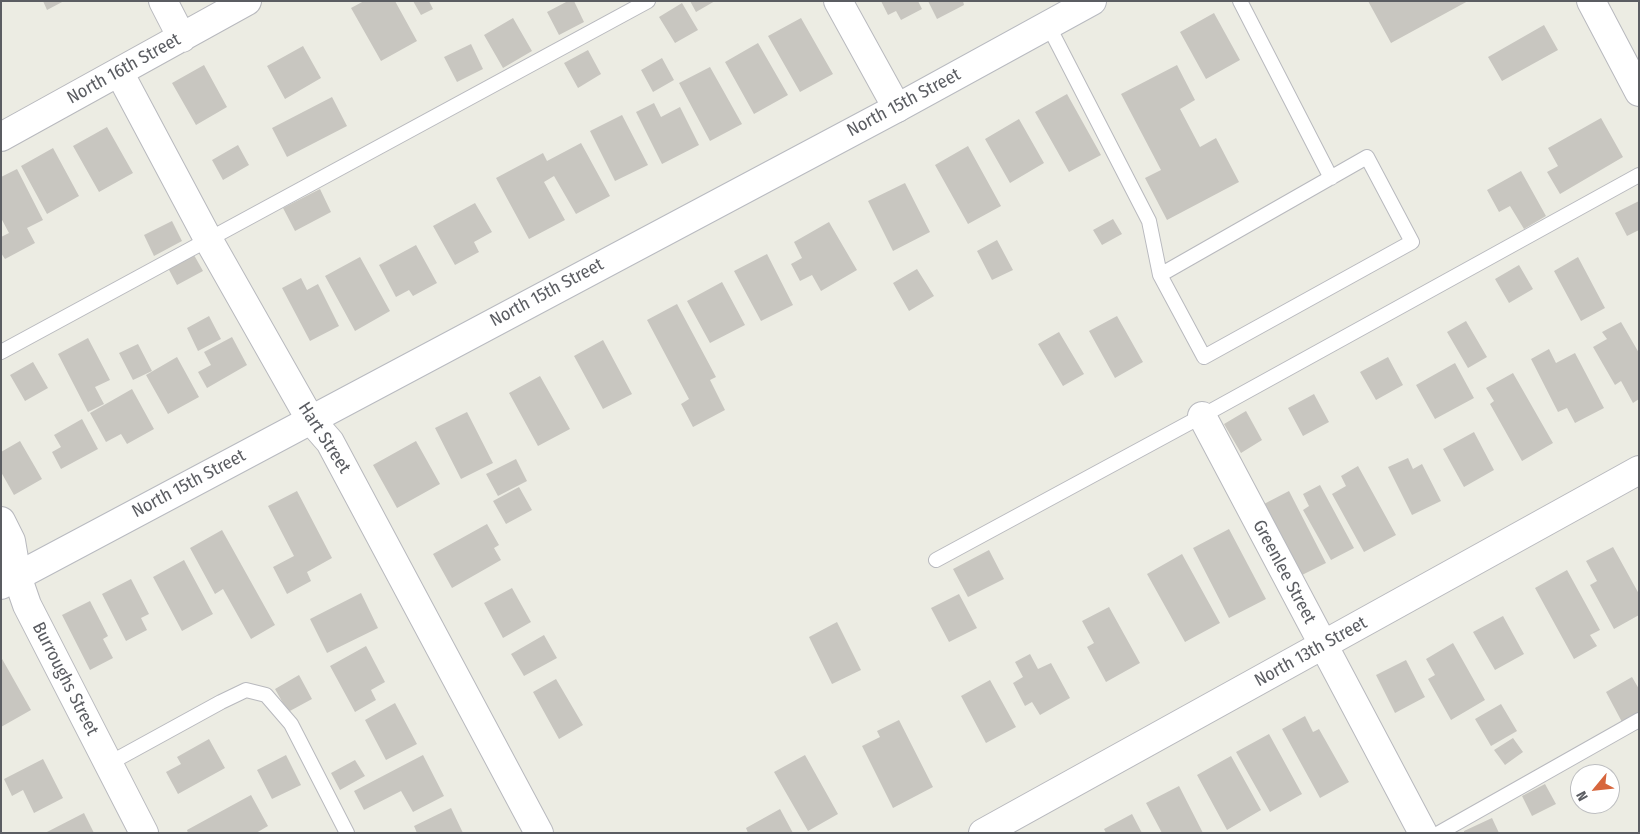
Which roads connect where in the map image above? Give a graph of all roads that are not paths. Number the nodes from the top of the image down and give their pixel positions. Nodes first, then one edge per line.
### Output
1 (163, 1) edge
2 (247, 1) edge
3 (648, 1) edge
4 (838, 1) edge
5 (1092, 1) edge
6 (1240, 1) edge
7 (1591, 1) edge
8 (1048, 25) junction
9 (182, 38) junction
10 (119, 72) junction
11 (1639, 92) edge
12 (897, 108) junction
13 (1, 137) edge
14 (1639, 176) edge
15 (1330, 178) junction
16 (208, 239) junction
17 (1160, 274) junction
18 (1, 352) edge
19 (1202, 416) junction
20 (310, 419) junction
21 (1639, 470) edge
22 (1, 521) edge
23 (936, 560) dead end
24 (9, 580) edge
25 (1323, 646) junction
26 (1639, 720) edge
27 (108, 764) junction
28 (144, 833) edge
29 (347, 833) edge
30 (539, 833) edge
31 (982, 833) edge
32 (1423, 833) edge
33 (1439, 833) edge

1 - 9 street
2 - 9 street, North 16th Street
3 - 16 lane
4 - 12 street
5 - 8 street, North 15th Street
6 - 15 lane
7 - 11 street
8 - 12 street, North 15th Street
8 - 17 lane
9 - 10 street, North 16th Street
10 - 13 street, North 16th Street
10 - 16 street, Hart Street
12 - 20 street, North 15th Street
14 - 19 lane
15 - 17 lane
15 - 17 lane
16 - 18 lane
16 - 20 street, Hart Street
19 - 23 lane
19 - 25 street, Greenlee Street
20 - 24 street, North 15th Street
20 - 30 street, Hart Street
21 - 25 street, North 13th Street
22 - 24 street, Burroughs Street
24 - 27 street, Burroughs Street
25 - 31 street, North 13th Street
25 - 32 street, Greenlee Street
26 - 33 lane
27 - 28 street, Burroughs Street
27 - 29 lane

